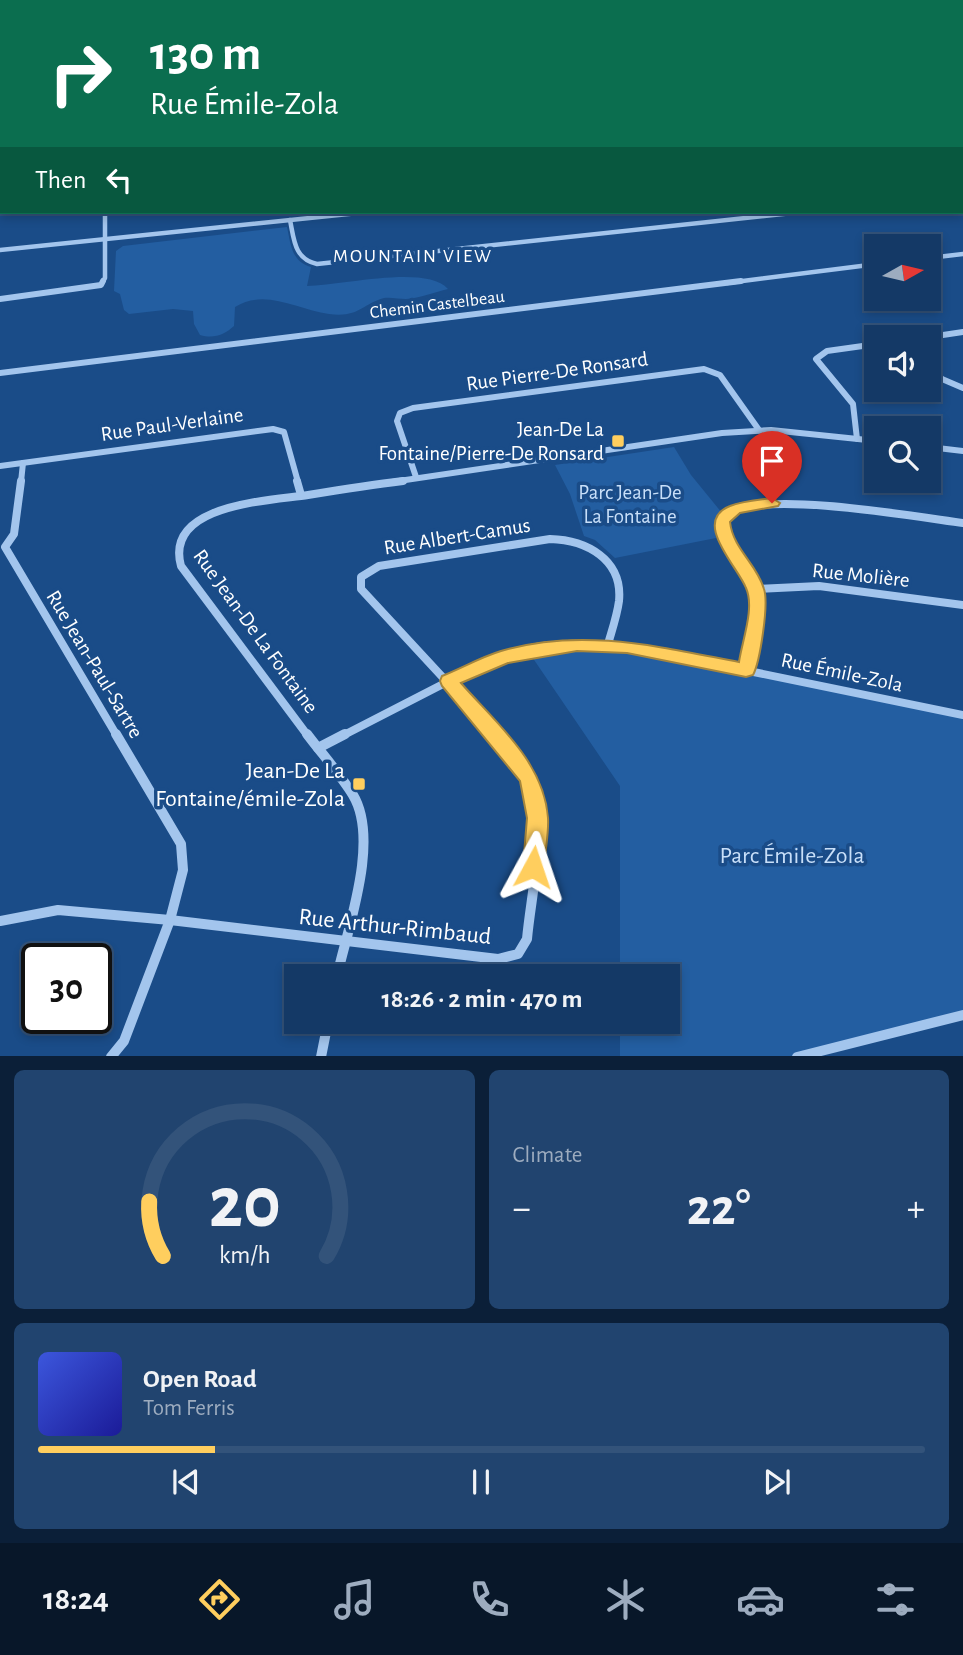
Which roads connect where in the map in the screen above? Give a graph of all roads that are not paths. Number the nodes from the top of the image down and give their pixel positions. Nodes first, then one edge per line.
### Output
1 (105, 214) edge
2 (348, 214) edge
3 (783, 214) edge
4 (290, 220) junction
5 (105, 239) junction
6 (0, 250) edge
7 (963, 254) edge
8 (942, 256) edge
9 (864, 266) edge
10 (0, 299) edge
11 (963, 332) edge
12 (941, 335) edge
13 (864, 346) edge
14 (0, 373) edge
15 (941, 378) edge
16 (963, 388) edge
17 (759, 430) junction
18 (857, 439) junction
19 (864, 440) edge
20 (941, 448) edge
21 (963, 451) edge
22 (23, 463) junction
23 (0, 466) edge
24 (416, 477) junction
25 (300, 495) junction
26 (963, 523) edge
27 (3, 548) edge
28 (756, 589) junction
29 (963, 605) edge
30 (608, 644) junction
31 (746, 670) junction
32 (449, 681) junction
33 (963, 715) edge
34 (318, 748) junction
35 (170, 920) junction
36 (0, 921) edge
37 (344, 942) junction
38 (339, 964) edge
39 (963, 1015) edge
40 (326, 1034) edge
41 (111, 1056) edge
42 (321, 1056) edge
43 (797, 1056) edge

1 - 5 street
2 - 4 street
3 - 4 street
4 - 5 street
5 - 6 street
5 - 10 street
7 - 8 street
9 - 14 street, Chemin Castelbeau
11 - 12 street
13 - 18 street
15 - 16 street
17 - 18 street, Rue Jean-De La Fontaine
17 - 24 street, Rue Jean-De La Fontaine
17 - 24 street, Rue Pierre-De Ronsard
18 - 19 street, Rue Jean-De La Fontaine
20 - 21 street
22 - 23 street, Rue Paul-Verlaine
22 - 25 street, Rue Paul-Verlaine
22 - 27 street, Rue Jean-Paul-Sartre
24 - 25 street, Rue Jean-De La Fontaine
25 - 34 street, Rue Jean-De La Fontaine
26 - 28 street
27 - 35 street, Rue Jean-Paul-Sartre
28 - 29 street, Rue Molière
28 - 31 street
30 - 31 street, Rue Émile-Zola
30 - 32 street, Rue Émile-Zola
30 - 32 street, Rue Albert-Camus
31 - 33 street, Rue Émile-Zola
32 - 34 street, Rue Émile-Zola
32 - 37 street, Rue Arthur-Rimbaud
34 - 37 street, Rue Jean-De La Fontaine
35 - 36 street, Rue Arthur-Rimbaud
35 - 37 street, Rue Arthur-Rimbaud
35 - 41 street, Rue Jean-Paul-Sartre
37 - 38 street, Rue Jean-De La Fontaine
39 - 43 street
40 - 42 street

